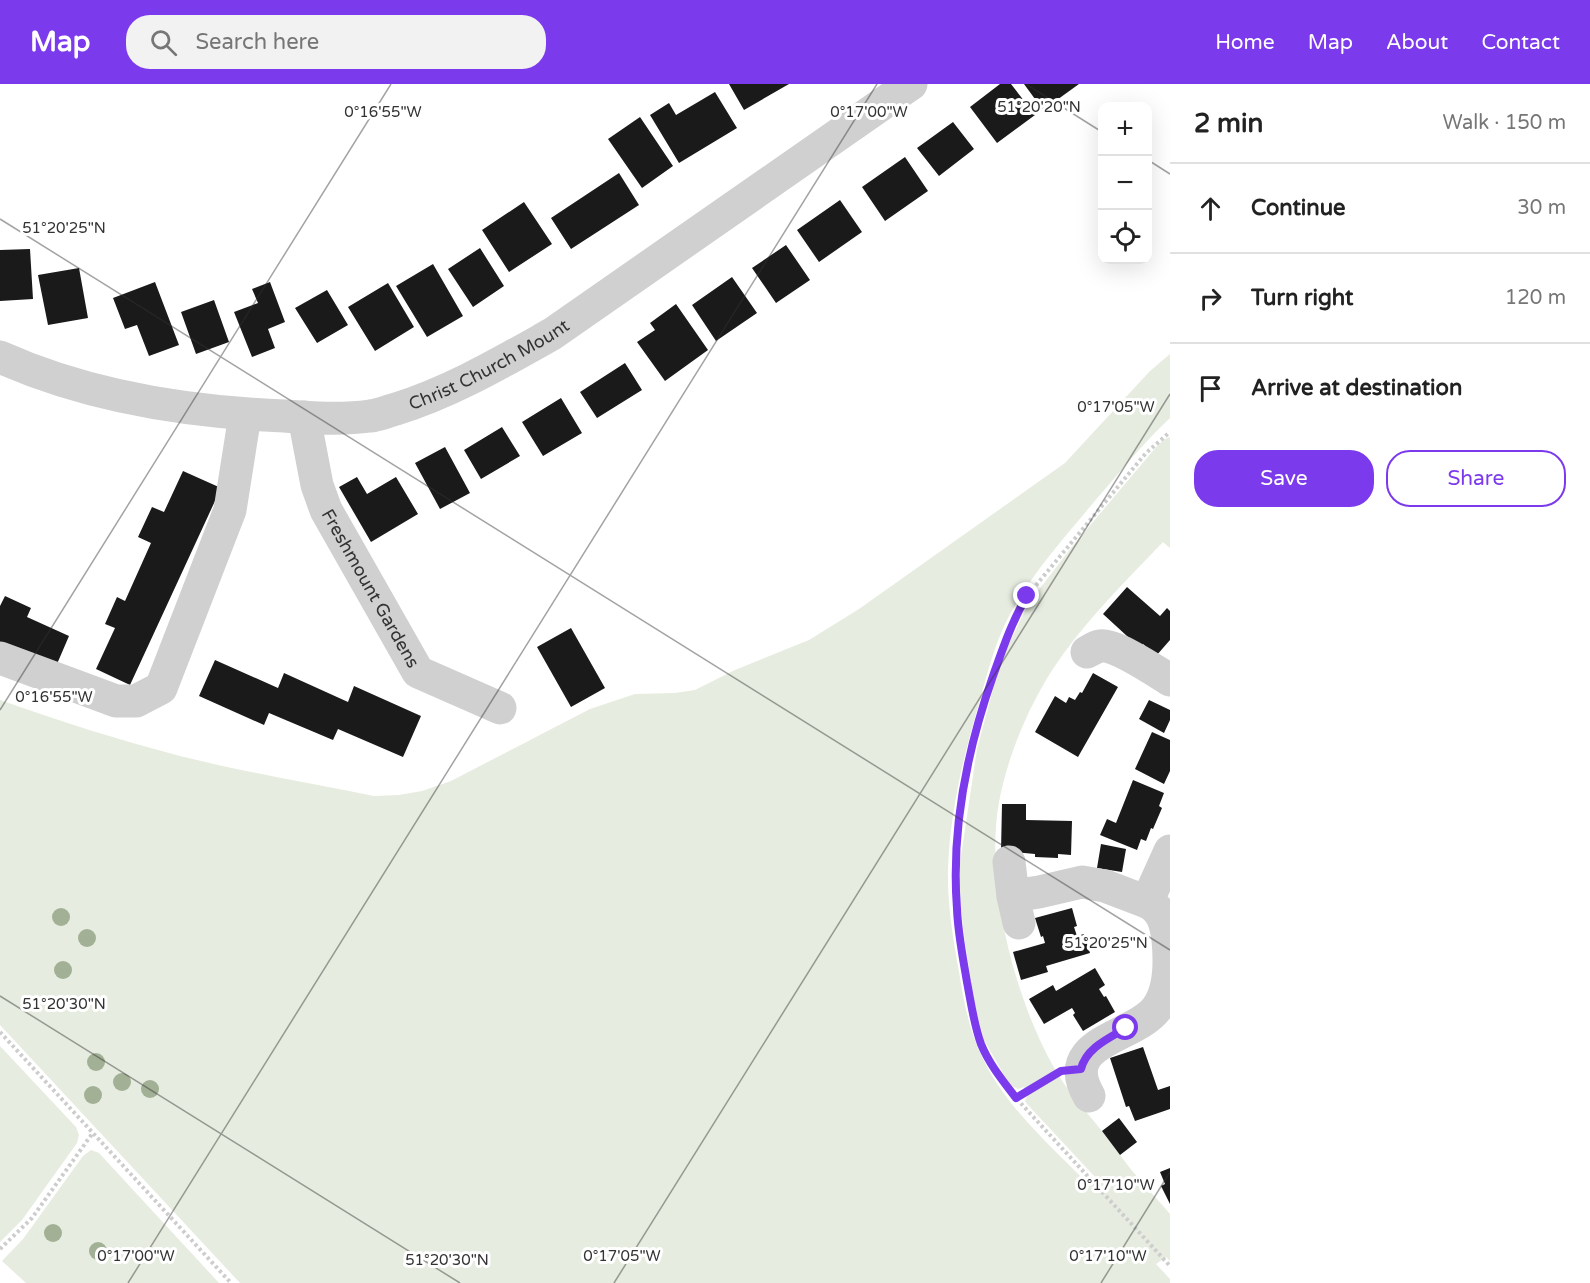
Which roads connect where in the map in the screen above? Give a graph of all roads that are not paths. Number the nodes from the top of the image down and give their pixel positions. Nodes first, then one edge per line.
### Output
1 (911, 84) edge
2 (0, 357) edge
3 (245, 415) junction
4 (304, 417) junction
5 (1087, 652) dead end
6 (0, 658) edge
7 (1170, 680) edge
8 (500, 708) dead end
9 (1170, 851) edge
10 (1009, 862) dead end
11 (1147, 902) junction
12 (1085, 1083) road end

1 - 4 street, Christ Church Mount
2 - 3 street, Christ Church Mount
3 - 4 street, Christ Church Mount
3 - 6 street
4 - 8 street, Freshmount Gardens
5 - 7 street
9 - 11 street
10 - 11 street
11 - 12 street

